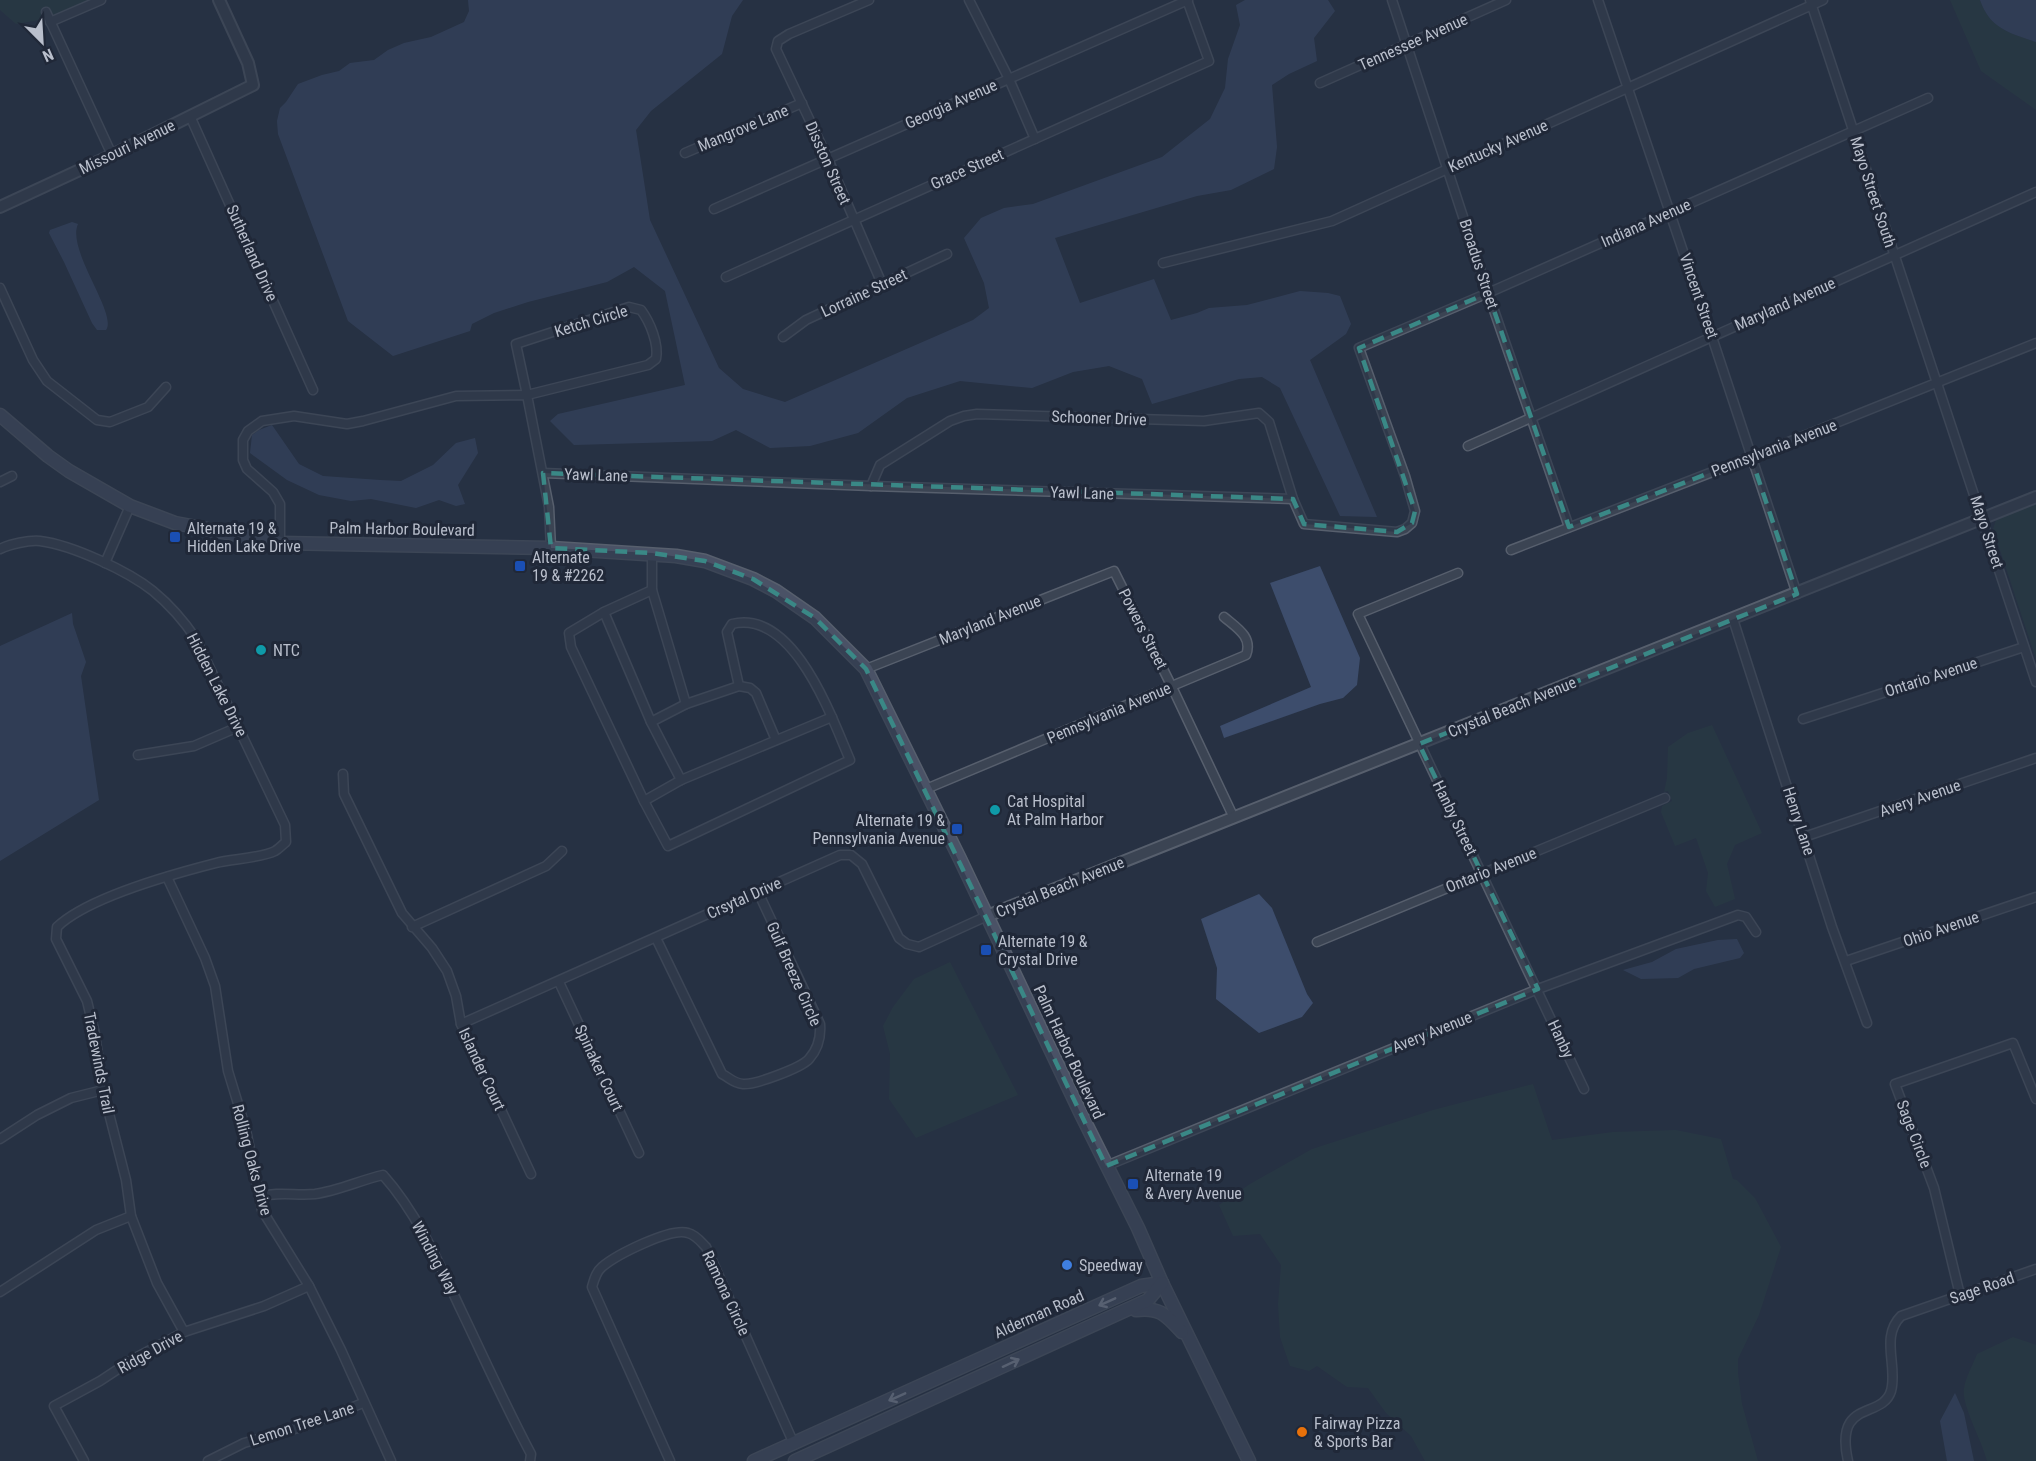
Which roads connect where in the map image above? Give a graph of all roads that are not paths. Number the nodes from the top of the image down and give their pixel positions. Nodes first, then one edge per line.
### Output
1 (101, 0) edge
2 (219, 0) edge
3 (869, 0) edge
4 (969, 0) edge
5 (1187, 0) edge
6 (1392, 0) edge
7 (1506, 0) edge
8 (1598, 0) edge
9 (1823, 0) edge
10 (1811, 3) edge
11 (46, 12) dead end
12 (50, 22) junction
13 (1407, 46) junction
14 (1009, 79) junction
15 (1320, 83) dead end
16 (1628, 89) junction
17 (1928, 98) dead end
18 (802, 103) junction
19 (190, 116) junction
20 (1854, 132) junction
21 (1035, 139) junction
22 (685, 153) dead end
23 (112, 155) junction
24 (828, 159) junction
25 (1448, 168) junction
26 (2036, 192) edge
27 (0, 207) edge
28 (714, 209) dead end
29 (1670, 213) junction
30 (853, 220) junction
31 (947, 254) dead end
32 (1895, 255) junction
33 (1162, 263) dead end
34 (726, 277) dead end
35 (882, 284) junction
36 (0, 288) edge
37 (1488, 293) junction
38 (783, 337) dead end
39 (1712, 337) junction
40 (2036, 344) edge
41 (1937, 383) junction
42 (166, 387) dead end
43 (313, 390) dead end
44 (527, 395) junction
45 (0, 415) edge
46 (1531, 418) junction
47 (1468, 446) dead end
48 (1751, 457) junction
49 (543, 473) junction
50 (12, 476) dead end
51 (0, 482) edge
52 (871, 486) junction
53 (2036, 497) edge
54 (1293, 499) junction
55 (130, 506) junction
56 (1983, 518) junction
57 (1569, 527) junction
58 (280, 543) junction
59 (551, 548) junction
60 (0, 549) edge
61 (1510, 550) dead end
62 (652, 553) junction
63 (105, 563) junction
64 (1114, 571) joint
65 (1458, 573) dead end
66 (652, 590) junction
67 (1797, 594) junction
68 (604, 612) junction
69 (1224, 617) dead end
70 (1733, 619) junction
71 (2024, 647) junction
72 (866, 669) junction
73 (2036, 682) edge
74 (739, 686) junction
75 (1172, 687) junction
76 (686, 704) junction
77 (832, 717) junction
78 (1803, 719) dead end
79 (651, 722) junction
80 (238, 726) junction
81 (776, 740) junction
82 (1419, 744) junction
83 (138, 755) dead end
84 (2036, 758) edge
85 (343, 774) dead end
86 (681, 780) junction
87 (926, 789) junction
88 (1665, 798) dead end
89 (644, 801) junction
90 (1234, 818) junction
91 (1804, 837) junction
92 (286, 842) joint
93 (562, 851) dead end
94 (1482, 874) junction
95 (167, 877) junction
96 (758, 892) junction
97 (2036, 897) edge
98 (987, 916) junction
99 (412, 927) junction
100 (1756, 932) dead end
101 (656, 938) junction
102 (1317, 942) dead end
103 (1846, 962) junction
104 (559, 982) junction
105 (1538, 989) junction
106 (1867, 1023) dead end
107 (461, 1024) junction
108 (1584, 1089) dead end
109 (103, 1090) junction
110 (2036, 1099) edge
111 (0, 1139) edge
112 (639, 1153) dead end
113 (1106, 1166) junction
114 (531, 1174) dead end
115 (259, 1197) junction
116 (130, 1216) junction
117 (2036, 1269) edge
118 (1162, 1283) junction
119 (309, 1286) junction
120 (0, 1292) edge
121 (1960, 1295) junction
122 (1123, 1312) junction
123 (184, 1332) junction
124 (1191, 1343) junction
125 (363, 1403) junction
126 (794, 1444) junction
127 (84, 1461) edge
128 (208, 1461) edge
129 (391, 1461) edge
130 (530, 1461) edge
131 (670, 1461) edge
132 (754, 1461) edge
133 (795, 1461) edge
134 (1249, 1461) edge
135 (1848, 1461) edge

1 - 12 street
2 - 19 street, Missouri Avenue
3 - 18 street, Disston Street
4 - 14 street
5 - 14 street, Georgia Avenue
5 - 21 street, Grace Street
6 - 13 street, Broadus Street
7 - 13 street, Tennessee Avenue
8 - 16 street, Vincent Street
9 - 10 street, Kentucky Avenue
10 - 16 street, Kentucky Avenue
10 - 20 street, Mayo Street South
11 - 12 street
12 - 23 street
13 - 15 street, Tennessee Avenue
13 - 25 street, Broadus Street
14 - 21 street
14 - 24 street, Georgia Avenue
16 - 25 street, Kentucky Avenue
16 - 29 street, Vincent Street
17 - 20 street, Indiana Avenue
18 - 22 street, Mangrove Lane
18 - 24 street, Disston Street
19 - 23 street, Missouri Avenue
19 - 43 street, Sutherland Drive
20 - 29 street, Indiana Avenue
20 - 32 street, Mayo Street South
21 - 30 street, Grace Street
23 - 27 street, Missouri Avenue
24 - 28 street, Georgia Avenue
24 - 30 street, Disston Street
25 - 33 street, Kentucky Avenue
25 - 37 street, Broadus Street
26 - 32 street, Maryland Avenue
29 - 37 street, Indiana Avenue
29 - 39 street, Vincent Street
30 - 34 street, Grace Street
30 - 35 street, Disston Street
31 - 35 street, Lorraine Street
32 - 39 street, Maryland Avenue
32 - 41 street, Mayo Street South
35 - 38 street, Lorraine Street
36 - 42 street
37 - 46 street, Broadus Street
37 - 54 street, Indiana Avenue
39 - 46 street, Maryland Avenue
39 - 48 street, Vincent Street
40 - 41 street, Pennsylvania Avenue
41 - 48 street, Pennsylvania Avenue
41 - 56 street, Mayo Street
44 - 44 street, Ketch Circle
44 - 49 street, Ketch Circle
44 - 58 street
45 - 55 main road, Palm Harbor Boulevard
46 - 47 street, Maryland Avenue
46 - 57 street, Broadus Street
48 - 57 street, Pennsylvania Avenue
48 - 67 street, Vincent Street
49 - 52 street, Yawl Lane
49 - 59 street, Ketch Circle
50 - 51 street
52 - 54 street, Yawl Lane
52 - 54 street, Schooner Drive
53 - 56 street, Crystal Beach Avenue
55 - 58 main road, Palm Harbor Boulevard
55 - 63 street
56 - 67 street, Crystal Beach Avenue
56 - 71 street, Mayo Street
57 - 61 street, Pennsylvania Avenue
58 - 59 main road, Palm Harbor Boulevard
59 - 62 main road, Palm Harbor Boulevard
60 - 63 street, Hidden Lake Drive
62 - 66 street
62 - 72 main road, Palm Harbor Boulevard
63 - 80 street, Hidden Lake Drive
64 - 72 street, Maryland Avenue
64 - 75 street, Powers Street
65 - 82 street
66 - 68 street
66 - 76 street
67 - 70 street, Crystal Beach Avenue
68 - 79 street
68 - 89 street
69 - 75 street, Pennsylvania Avenue
70 - 82 street, Crystal Beach Avenue
70 - 91 street, Henry Lane
71 - 73 street, Mayo Street
71 - 78 street, Ontario Avenue
72 - 87 main road, Palm Harbor Boulevard
74 - 76 street
74 - 77 street
74 - 81 street
75 - 87 street, Pennsylvania Avenue
75 - 90 street, Powers Street
76 - 79 street
77 - 81 street
77 - 89 street
79 - 86 street
80 - 83 street
80 - 92 street, Hidden Lake Drive
81 - 86 street
82 - 90 street, Crystal Beach Avenue
82 - 94 street, Hanby Street
84 - 91 street, Avery Avenue
85 - 99 street, Islander Court
86 - 89 street
87 - 98 main road, Palm Harbor Boulevard
88 - 94 street, Ontario Avenue
90 - 98 street, Crystal Beach Avenue
91 - 103 street, Henry Lane
92 - 95 street, Tradewinds Trail
93 - 99 street
94 - 102 street, Ontario Avenue
94 - 105 street, Hanby Street
95 - 109 street, Tradewinds Trail
95 - 115 street, Rolling Oaks Drive
96 - 98 street, Crsytal Drive
96 - 101 street, Crsytal Drive
96 - 101 street, Gulf Breeze Circle
97 - 103 street, Ohio Avenue
98 - 113 main road, Palm Harbor Boulevard
99 - 107 street, Islander Court
100 - 105 street, Avery Avenue
101 - 104 street, Crsytal Drive
103 - 106 street, Henry Lane
104 - 107 street, Crsytal Drive
104 - 112 street, Spinaker Court
105 - 108 street, Hanby
105 - 113 street, Avery Avenue
107 - 114 street, Islander Court
109 - 111 street
109 - 116 street, Tradewinds Trail
110 - 121 street, Sage Circle
113 - 118 main road, Palm Harbor Boulevard
115 - 119 street, Rolling Oaks Drive
115 - 130 street, Winding Way
116 - 120 street
116 - 123 street, Tradewinds Trail
117 - 121 street, Sage Road
118 - 122 main road, Alderman Road
118 - 124 main road, Palm Harbor Boulevard
118 -> 126 main road, Alderman Road
119 - 123 street, Ridge Drive
119 - 125 street, Rolling Oaks Drive
121 - 135 street, Sage Road
122 - 124 main road
133 -> 122 main road, Alderman Road
123 - 127 street, Ridge Drive
124 - 134 main road, Palm Harbor Boulevard
125 - 128 street, Lemon Tree Lane
125 - 129 street, Rolling Oaks Drive
126 - 131 street, Ramona Circle
126 - 132 main road, Alderman Road

